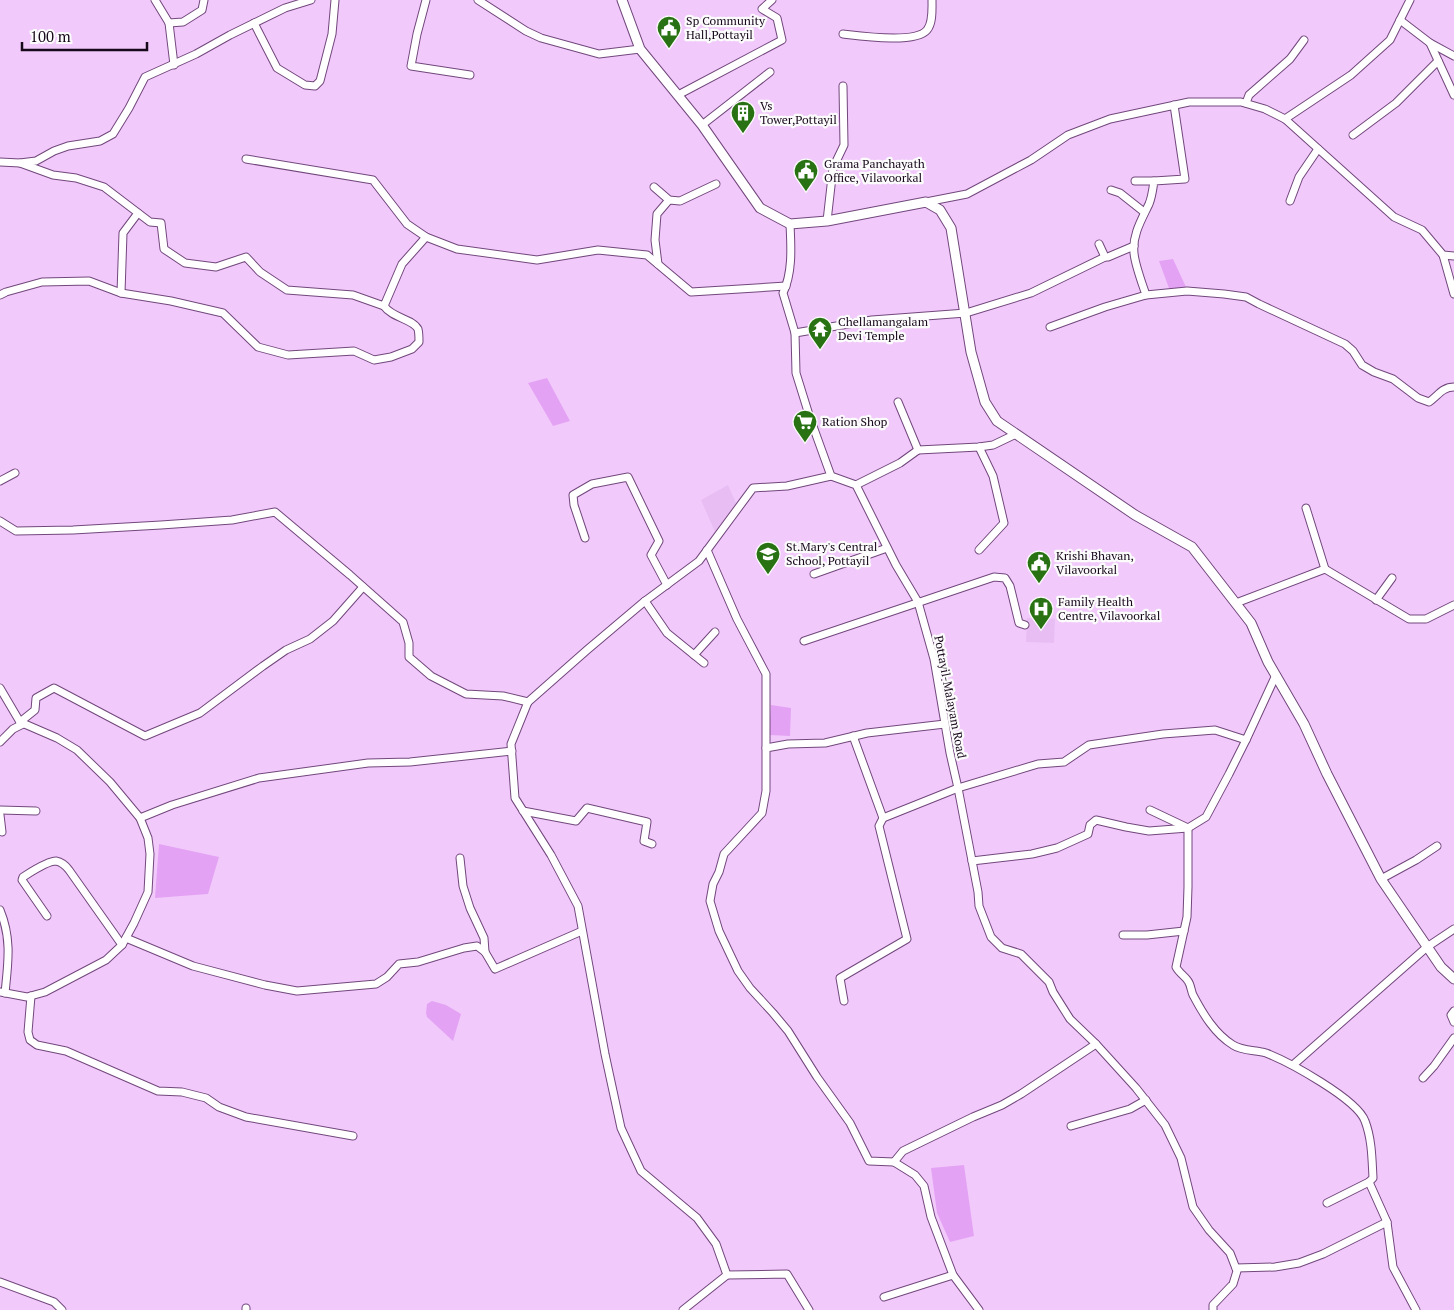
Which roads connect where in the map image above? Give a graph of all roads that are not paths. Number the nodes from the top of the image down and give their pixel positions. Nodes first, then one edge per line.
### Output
1 (154, 0) edge
2 (204, 0) edge
3 (310, 0) edge
4 (335, 0) edge
5 (426, 0) edge
6 (478, 0) edge
7 (622, 0) edge
8 (772, 0) edge
9 (932, 0) edge
10 (1410, 0) edge
11 (1400, 20) junction
12 (169, 23) junction
13 (254, 23) junction
14 (843, 34) dead end
15 (1304, 40) dead end
16 (1430, 43) junction
17 (640, 49) junction
18 (1454, 56) edge
19 (1438, 61) junction
20 (174, 65) junction
21 (770, 72) dead end
22 (470, 75) dead end
23 (843, 86) dead end
24 (678, 95) junction
25 (1454, 95) edge
26 (1246, 103) junction
27 (1174, 105) junction
28 (1285, 119) junction
29 (702, 125) junction
30 (1353, 134) dead end
31 (1318, 149) junction
32 (246, 160) dead end
33 (0, 162) edge
34 (20, 163) junction
35 (1135, 181) dead end
36 (1154, 181) junction
37 (716, 184) dead end
38 (654, 187) dead end
39 (1111, 190) dead end
40 (669, 200) junction
41 (1290, 201) dead end
42 (926, 202) junction
43 (1144, 212) junction
44 (138, 213) junction
45 (827, 221) junction
46 (790, 224) junction
47 (426, 237) junction
48 (1099, 244) dead end
49 (1134, 246) junction
50 (1443, 255) junction
51 (1454, 256) edge
52 (1105, 257) junction
53 (658, 264) junction
54 (786, 286) junction
55 (121, 293) junction
56 (1454, 294) edge
57 (0, 295) edge
58 (1146, 295) junction
59 (384, 306) junction
60 (966, 313) junction
61 (1050, 327) dead end
62 (794, 333) junction
63 (1454, 386) edge
64 (898, 402) dead end
65 (1016, 434) junction
66 (979, 447) junction
67 (918, 450) junction
68 (15, 473) dead end
69 (831, 476) junction
70 (0, 481) edge
71 (856, 485) junction
72 (1306, 508) dead end
73 (0, 521) edge
74 (585, 538) dead end
75 (888, 548) junction
76 (707, 550) junction
77 (979, 550) dead end
78 (1325, 569) junction
79 (814, 574) dead end
80 (1392, 578) dead end
81 (667, 585) junction
82 (363, 587) junction
83 (1376, 600) junction
84 (645, 601) junction
85 (918, 602) junction
86 (1236, 603) junction
87 (1454, 605) edge
88 (1025, 625) dead end
89 (715, 632) dead end
90 (804, 641) dead end
91 (694, 655) junction
92 (704, 663) dead end
93 (1276, 675) junction
94 (0, 688) edge
95 (528, 702) junction
96 (21, 723) junction
97 (945, 724) junction
98 (853, 736) junction
99 (1246, 740) junction
100 (0, 742) edge
101 (766, 748) junction
102 (512, 751) junction
103 (958, 788) junction
104 (0, 810) edge
105 (1150, 810) dead end
106 (36, 811) dead end
107 (523, 811) junction
108 (0, 815) edge
109 (140, 818) junction
110 (883, 818) junction
111 (1188, 828) junction
112 (2, 832) dead end
113 (652, 844) dead end
114 (1437, 846) dead end
115 (460, 858) dead end
116 (972, 861) junction
117 (1381, 879) junction
118 (0, 910) edge
119 (47, 916) dead end
120 (1454, 929) edge
121 (582, 931) junction
122 (1184, 931) junction
123 (1123, 935) dead end
124 (126, 938) junction
125 (122, 945) junction
126 (1427, 948) junction
127 (485, 952) junction
128 (1453, 977) edge
129 (2, 992) edge
130 (31, 996) junction
131 (844, 1001) dead end
132 (1454, 1011) edge
133 (1454, 1022) edge
134 (1454, 1038) edge
135 (1096, 1044) junction
136 (1293, 1065) junction
137 (1423, 1078) dead end
138 (1146, 1100) junction
139 (1071, 1126) dead end
140 (353, 1136) dead end
141 (894, 1162) junction
142 (1369, 1182) junction
143 (1327, 1203) dead end
144 (1387, 1222) junction
145 (1236, 1268) junction
146 (727, 1275) junction
147 (953, 1275) junction
148 (0, 1282) edge
149 (884, 1297) dead end
150 (62, 1310) edge
151 (683, 1310) edge
152 (809, 1310) edge
153 (979, 1310) edge
154 (1213, 1310) edge
155 (1416, 1310) edge

1 - 12 street
2 - 12 street
3 - 13 street
4 - 13 street
5 - 22 street
6 - 17 street
7 - 17 street
8 - 24 street
9 - 14 street
10 - 11 street
11 - 16 street
11 - 28 street
12 - 20 street
13 - 20 street
15 - 26 street
16 - 18 street
16 - 19 street
17 - 24 street
19 - 25 street
19 - 30 street
20 - 34 street
21 - 29 street
23 - 45 street
24 - 29 street
26 - 27 street
26 - 28 street
27 - 36 street
27 - 42 street
28 - 31 street
29 - 46 street
31 - 41 street
31 - 50 street
32 - 47 street
33 - 34 street
34 - 44 street
35 - 36 street
36 - 43 street
37 - 40 street
38 - 40 street
39 - 43 street
40 - 53 street
42 - 45 street
42 - 60 street
43 - 49 street
44 - 55 street
44 - 59 street
45 - 46 street
46 - 54 street
47 - 53 street
47 - 59 street
48 - 52 street
49 - 52 street
49 - 58 street
50 - 51 street
50 - 56 street
52 - 60 street
53 - 54 street
54 - 62 street
55 - 57 street
55 - 59 street
58 - 61 street
58 - 63 street
60 - 62 street
60 - 65 street
62 - 69 street
64 - 67 street
65 - 66 street
65 - 86 street
66 - 67 street
66 - 77 street
67 - 71 street
68 - 70 street
69 - 71 street
69 - 76 street
71 - 75 street, Pottayil-Malayam Road
72 - 78 street
73 - 82 street
74 - 81 street
75 - 79 street
75 - 85 street, Pottayil-Malayam Road
76 - 81 street
76 - 101 street
78 - 83 street
78 - 86 street
80 - 83 street
81 - 84 street
82 - 95 street
82 - 96 street
83 - 87 street
84 - 91 street
84 - 95 street
85 - 88 street
85 - 90 street
85 - 97 street, Pottayil-Malayam Road
86 - 93 street
89 - 91 street
91 - 92 street
93 - 99 street
93 - 117 street
94 - 96 street
95 - 102 street
96 - 100 street
96 - 109 street
97 - 98 street
97 - 103 street, Pottayil-Malayam Road
98 - 101 street
98 - 110 street
99 - 103 street
99 - 111 street
101 - 141 street
102 - 107 street
102 - 109 street
103 - 110 street
103 - 116 street, Pottayil-Malayam Road
104 - 106 street
105 - 111 street
107 - 113 street
107 - 121 street
108 - 112 street
109 - 124 street
110 - 131 street
111 - 116 street
111 - 122 street
114 - 117 street
115 - 127 street
116 - 135 street, Pottayil-Malayam Road
117 - 126 street
118 - 129 street
119 - 125 street
120 - 126 street
121 - 127 street
121 - 146 street
122 - 123 street
122 - 136 street
124 - 125 street
124 - 127 street
125 - 130 street
126 - 128 street
126 - 136 street
129 - 130 street
130 - 140 street
132 - 133 street
134 - 137 street
135 - 138 street, Pottayil-Malayam Road
135 - 141 street
136 - 142 street
138 - 139 street
138 - 145 street, Pottayil-Malayam Road
141 - 147 street
142 - 143 street
142 - 144 street
144 - 145 street
144 - 155 street
145 - 154 street
146 - 151 street
146 - 152 street
147 - 149 street
147 - 153 street
148 - 150 street

